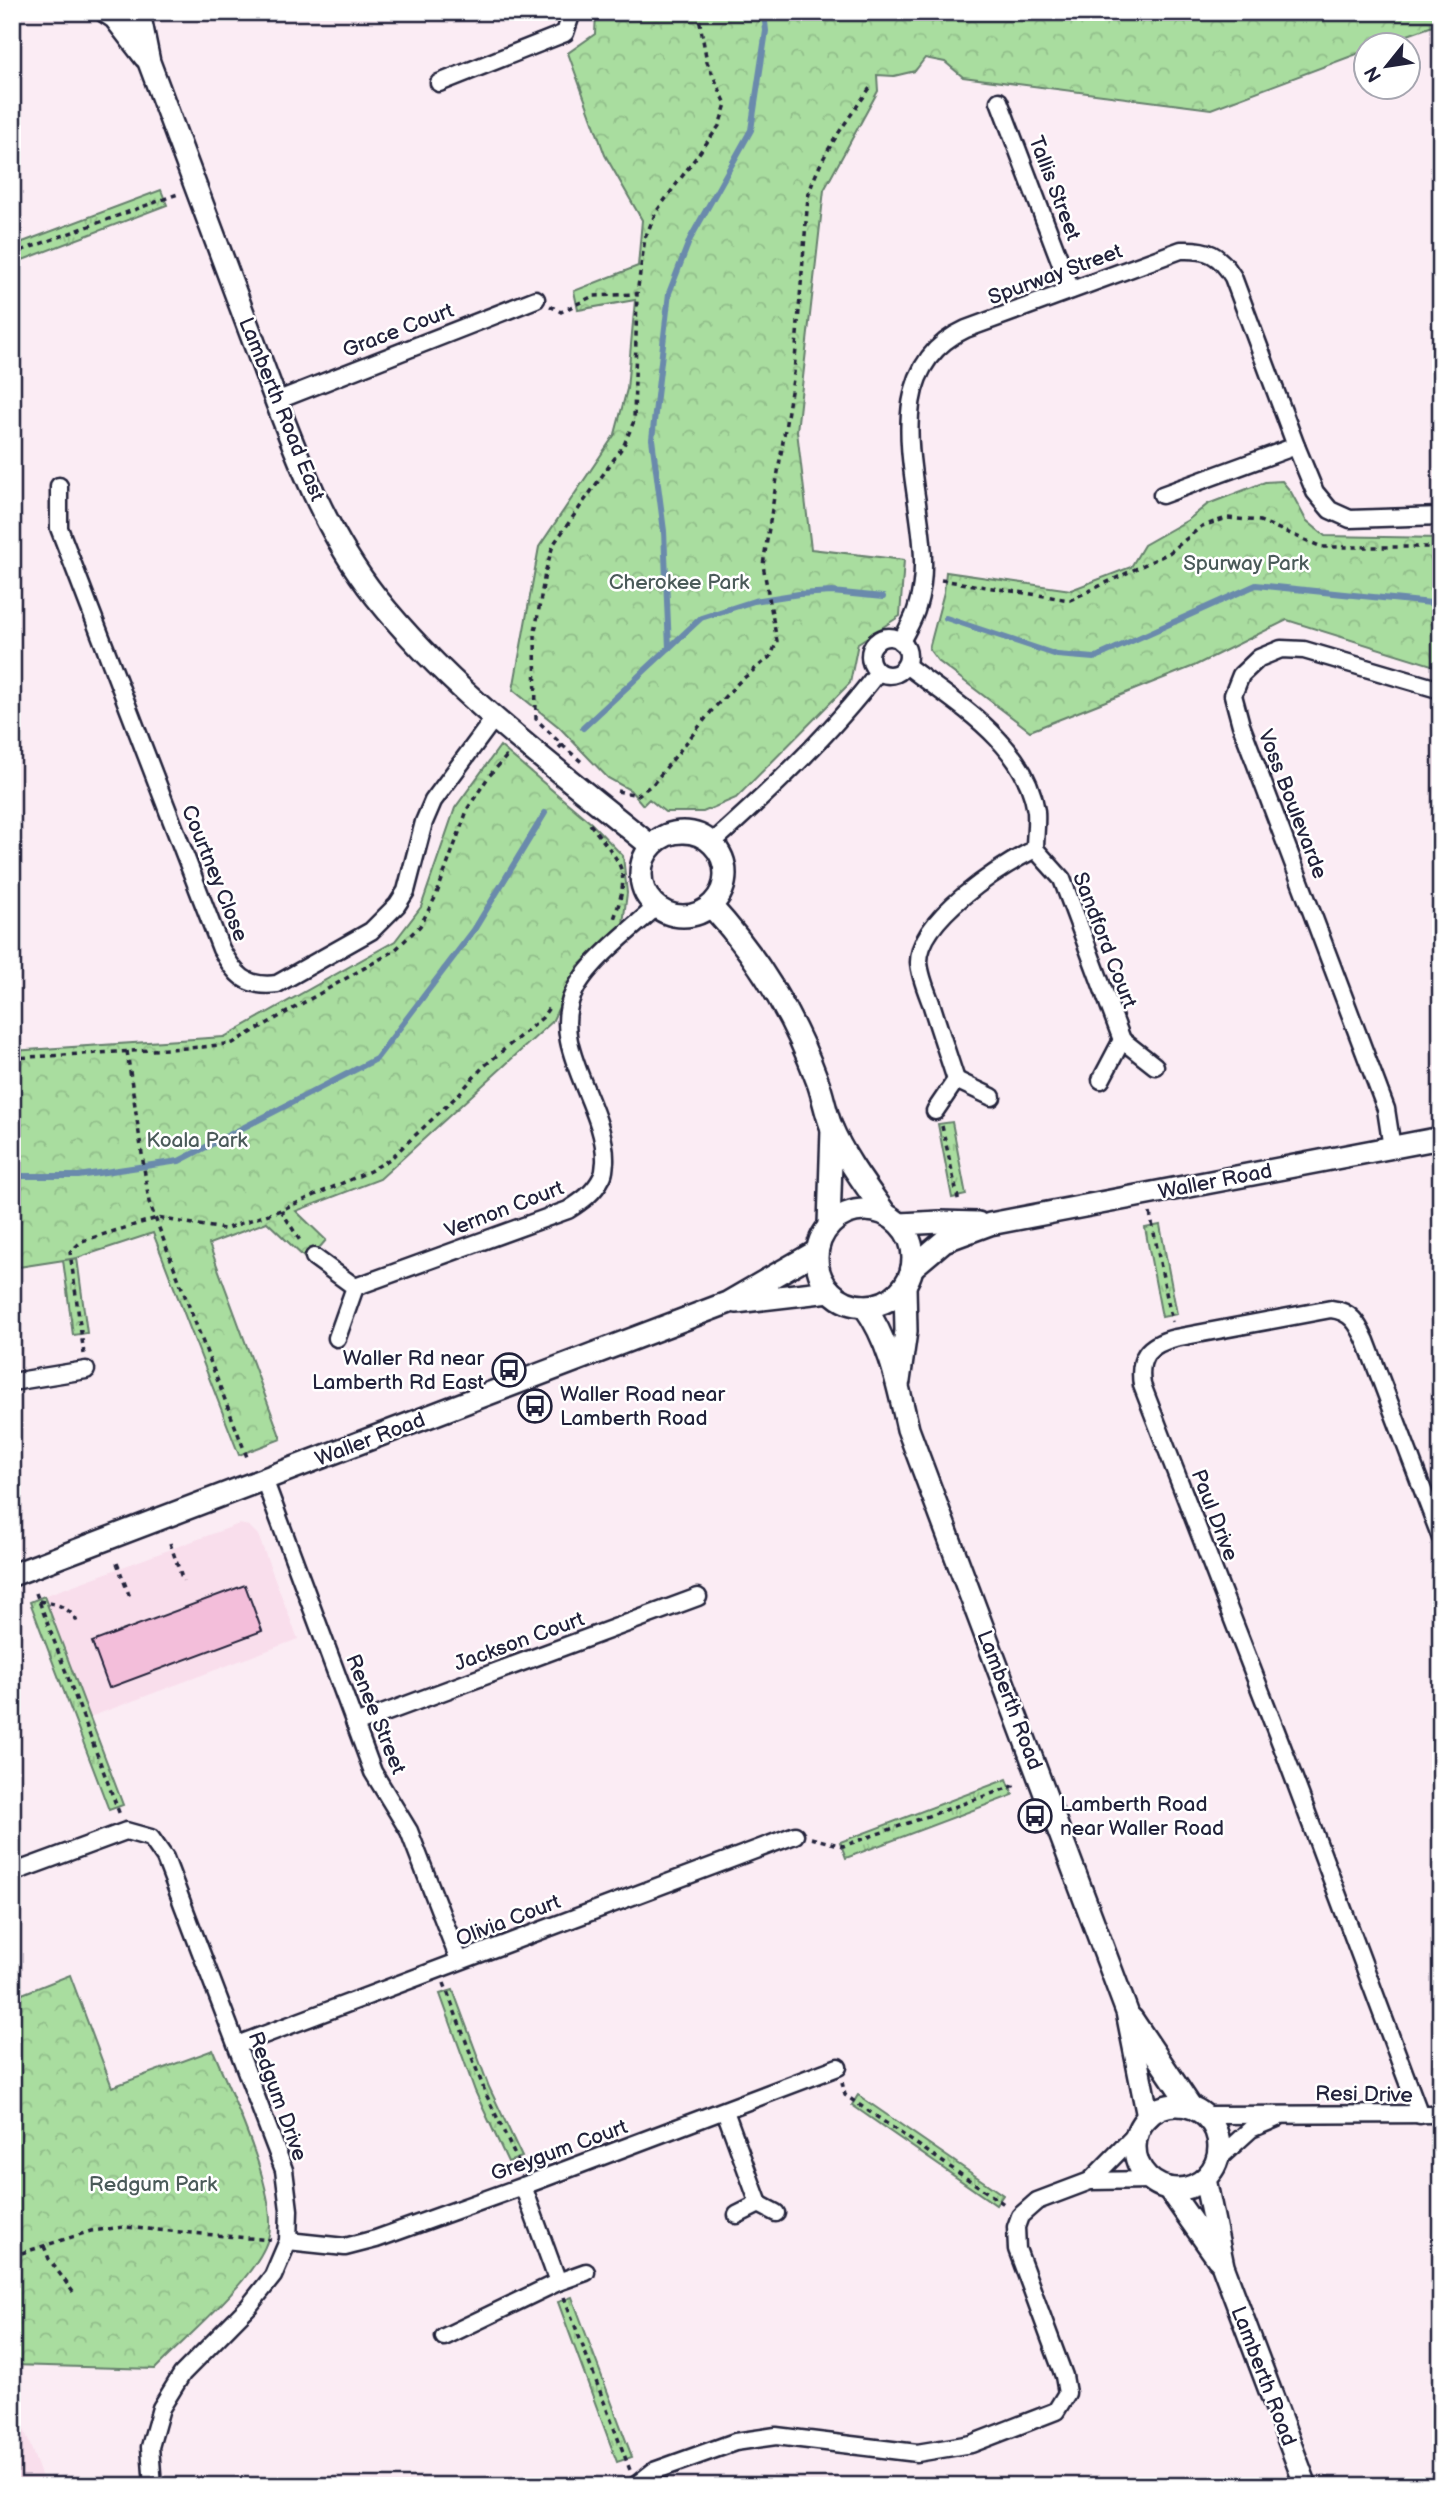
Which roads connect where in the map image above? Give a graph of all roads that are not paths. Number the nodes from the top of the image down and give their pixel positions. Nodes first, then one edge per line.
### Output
1 (106, 12) edge
2 (139, 12) edge
3 (572, 12) edge
4 (149, 62) junction
5 (439, 83) dead end
6 (999, 101) dead end
7 (1071, 290) junction
8 (536, 299) road end
9 (276, 401) junction
10 (1296, 446) junction
11 (59, 485) dead end
12 (1162, 495) dead end
13 (1441, 516) edge
14 (901, 642) junction
15 (906, 665) junction
16 (878, 673) junction
17 (1441, 690) edge
18 (495, 717) junction
19 (712, 843) junction
20 (651, 846) junction
21 (1035, 849) junction
22 (711, 906) junction
23 (656, 907) junction
24 (1122, 1040) junction
25 (1155, 1066) dead end
26 (956, 1080) junction
27 (1101, 1080) dead end
28 (992, 1097) dead end
29 (935, 1111) road end
30 (832, 1127) junction
31 (1441, 1138) edge
32 (1392, 1148) junction
33 (892, 1219) junction
34 (990, 1224) junction
35 (829, 1225) junction
36 (817, 1251) junction
37 (314, 1257) road end
38 (908, 1277) junction
39 (355, 1287) junction
40 (830, 1291) junction
41 (727, 1303) junction
42 (864, 1306) junction
43 (337, 1338) dead end
44 (86, 1370) road end
45 (12, 1382) edge
46 (898, 1386) junction
47 (264, 1479) junction
48 (1441, 1538) edge
49 (12, 1575) edge
50 (698, 1597) dead end
51 (355, 1724) junction
52 (795, 1835) road end
53 (12, 1873) edge
54 (459, 1960) junction
55 (1127, 2012) junction
56 (237, 2045) junction
57 (838, 2067) road end
58 (725, 2111) junction
59 (1198, 2111) junction
60 (1286, 2114) junction
61 (1441, 2114) edge
62 (1420, 2115) junction
63 (1143, 2124) junction
64 (1218, 2159) junction
65 (1205, 2179) junction
66 (1090, 2181) junction
67 (1160, 2184) junction
68 (523, 2186) junction
69 (759, 2204) junction
70 (776, 2213) dead end
71 (737, 2215) dead end
72 (288, 2241) junction
73 (1223, 2266) junction
74 (586, 2272) dead end
75 (558, 2282) junction
76 (444, 2337) dead end
77 (635, 2485) edge
78 (153, 2486) edge
79 (1306, 2486) edge

1 - 4 street, Lamberth Road East
2 - 4 street, Lamberth Road East
3 - 5 street
4 - 9 street, Lamberth Road East
6 - 7 street, Tallis Street
7 - 10 street, Spurway Street
7 - 14 street, Spurway Street
8 - 9 street, Grace Court
9 - 18 street, Lamberth Road East
10 - 12 street
10 - 13 street, Spurway Street
11 - 18 street, Courtney Close
14 - 15 street
14 - 16 street
15 - 16 street
15 - 21 street
16 - 19 street
17 - 32 street, Voss Boulevarde
18 - 20 street, Lamberth Road East
19 - 20 street
19 - 22 street
20 - 23 street
21 - 24 street, Sandford Court
21 - 26 street
22 - 23 street
22 - 30 street
23 - 39 street, Vernon Court
24 - 25 street, Sandford Court
24 - 27 street, Sandford Court
26 - 28 street
26 - 29 street
30 - 33 street
30 - 35 street
31 - 32 street, Waller Road
32 - 34 street, Waller Road
33 - 34 street, Waller Road
33 - 35 street
33 - 38 street
34 - 38 street, Waller Road
35 - 36 street
36 - 40 street
36 - 41 street, Waller Road
37 - 39 street
38 - 42 street
38 - 46 street, Lamberth Road
39 - 43 street
40 - 41 street, Waller Road
40 - 42 street
41 - 47 street, Waller Road
42 - 46 street, Lamberth Road
44 - 45 street
46 - 55 street, Lamberth Road
47 - 49 street, Waller Road
47 - 51 street, Renee Street
48 - 62 street, Paul Drive
50 - 51 street, Jackson Court
51 - 54 street, Renee Street
52 - 54 street, Olivia Court
53 - 56 street, Redgum Drive
54 - 56 street, Olivia Court
55 - 59 street, Lamberth Road
55 - 63 street, Lamberth Road
56 - 72 street, Redgum Drive
57 - 58 street, Greygum Court
58 - 68 street, Greygum Court
58 - 69 street
59 - 60 street, Resi Drive
59 - 63 street
59 - 64 street, Lamberth Road
60 - 62 street, Resi Drive
60 - 64 street, Resi Drive
61 - 62 street, Resi Drive
63 - 66 street
63 - 67 street, Lamberth Road
64 - 65 street
65 - 67 street
65 - 73 street, Lamberth Road
66 - 67 street
66 - 77 street
67 - 73 street, Lamberth Road
68 - 72 street, Greygum Court
68 - 75 street
69 - 70 street
69 - 71 street
72 - 78 street, Redgum Drive
73 - 79 street, Lamberth Road
74 - 75 street
75 - 76 street

